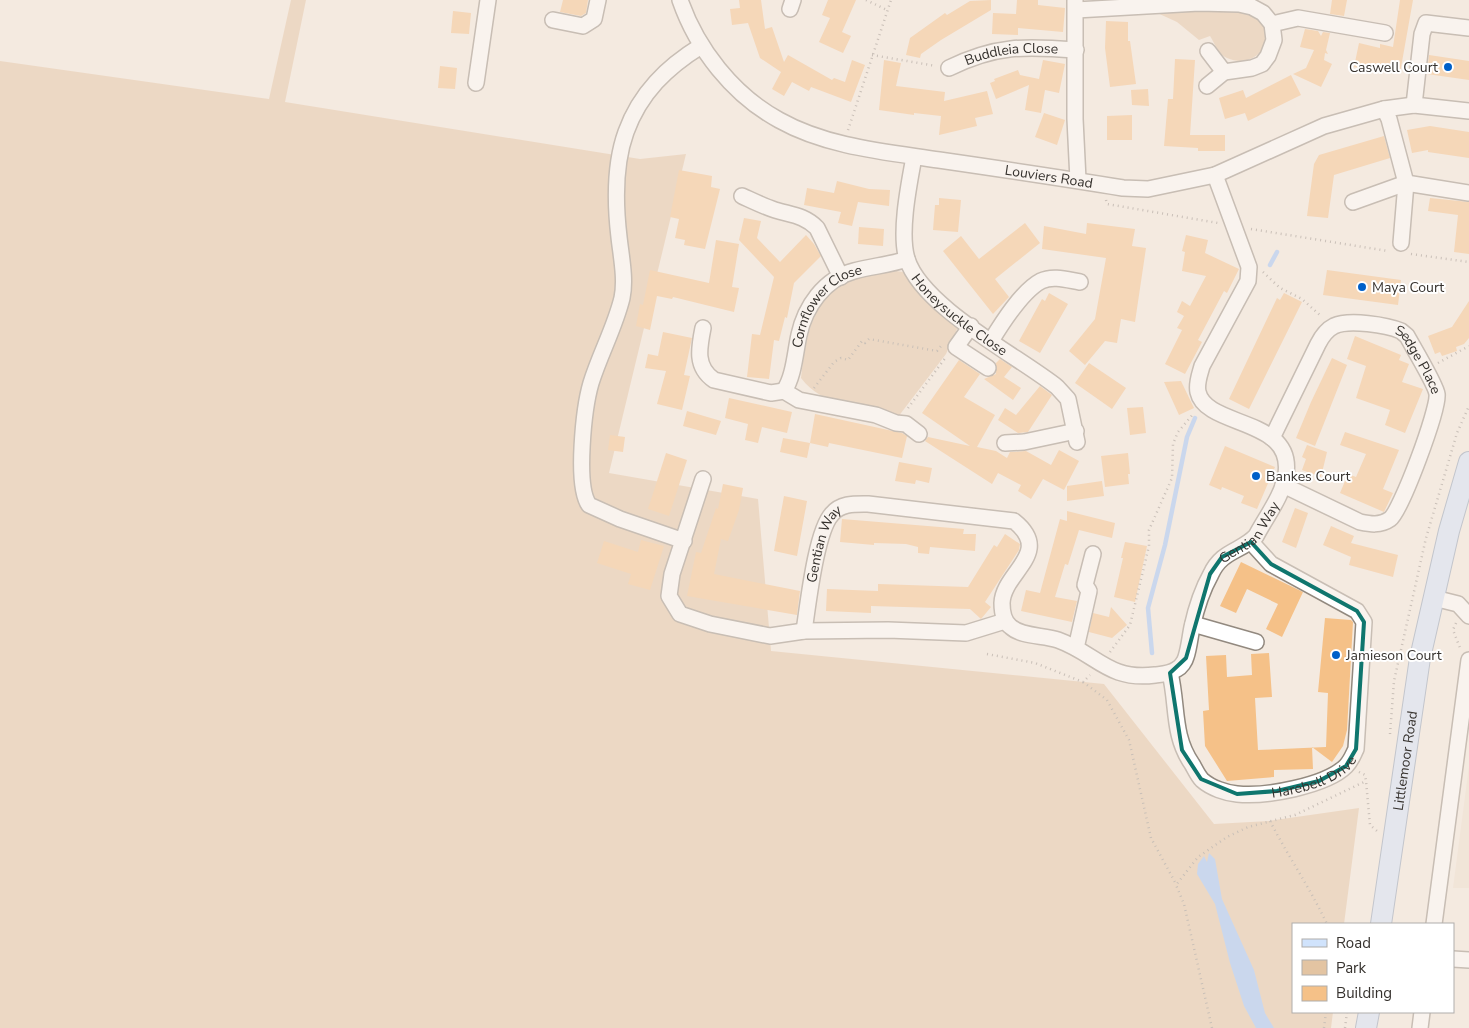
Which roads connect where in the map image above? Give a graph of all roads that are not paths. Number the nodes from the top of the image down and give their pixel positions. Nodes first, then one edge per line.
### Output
1 (488, 0) edge
2 (598, 0) edge
3 (680, 0) edge
4 (1076, 5) edge
5 (553, 20) dead end
6 (1272, 24) junction
7 (1469, 28) edge
8 (1385, 33) dead end
9 (702, 46) junction
10 (1076, 50) junction
11 (1208, 51) dead end
12 (949, 68) road end
13 (1224, 72) junction
14 (476, 83) dead end
15 (1207, 86) dead end
16 (1414, 105) junction
17 (1384, 110) junction
18 (1469, 111) edge
19 (914, 156) junction
20 (1215, 175) junction
21 (1078, 180) junction
22 (1406, 183) junction
23 (1469, 193) edge
24 (742, 196) dead end
25 (1353, 202) dead end
26 (1399, 250) road end
27 (907, 259) junction
28 (841, 277) junction
29 (1080, 282) dead end
30 (970, 326) junction
31 (702, 328) dead end
32 (991, 341) junction
33 (988, 368) dead end
34 (784, 391) junction
35 (919, 434) dead end
36 (1272, 438) junction
37 (1005, 442) dead end
38 (1469, 462) edge
39 (704, 479) dead end
40 (1283, 485) junction
41 (684, 540) junction
42 (1251, 542) junction
43 (1093, 554) dead end
44 (1434, 598) junction
45 (1469, 616) edge
46 (1005, 620) junction
47 (1193, 624) junction
48 (804, 631) junction
49 (1256, 642) dead end
50 (1076, 648) junction
51 (1469, 660) edge
52 (1170, 673) junction
53 (1381, 923) edge
54 (1434, 923) edge
55 (1454, 959) edge
56 (1469, 960) edge
57 (1369, 1013) edge
58 (1422, 1013) edge
59 (1366, 1028) edge
60 (1420, 1028) edge

1 - 14 street
2 - 5 street
3 - 9 street, Louviers Road
4 - 6 street, Buddleia Close
4 - 10 street, Buddleia Close
6 - 8 street
6 - 13 street
7 - 16 street
9 - 19 street, Louviers Road
9 - 41 street
10 - 12 street, Buddleia Close
10 - 21 street, Buddleia Close
11 - 13 street
13 - 15 street
16 - 17 street, Louviers Road
16 - 18 street, Louviers Road
17 - 20 street, Louviers Road
17 - 22 street
19 - 21 street, Louviers Road
19 - 27 street, Honeysuckle Close
20 - 21 street, Louviers Road
20 - 36 street, Gentian Way
22 - 23 street
22 - 25 street
22 - 26 street
24 - 28 street
27 - 28 street, Cornflower Close
27 - 30 street, Honeysuckle Close
28 - 34 street, Cornflower Close
29 - 32 street
30 - 32 street, Honeysuckle Close
30 - 33 street
31 - 34 street
32 - 37 street, Honeysuckle Close
34 - 35 street
36 - 40 street, Gentian Way
36 - 40 street, Sedge Place
38 - 44 main road, Littlemoor Road
39 - 41 street
40 - 42 street, Gentian Way
41 - 48 street
42 - 47 street, Gentian Way
42 - 52 street, Harebell Drive
43 - 50 street
44 - 45 street
44 - 53 main road, Littlemoor Road
46 - 48 street
46 - 48 street, Gentian Way
46 - 50 street
47 - 49 street
47 - 52 street, Gentian Way
50 - 52 street
51 - 54 street
55 - 56 street
57 - 59 main road
58 - 60 street

